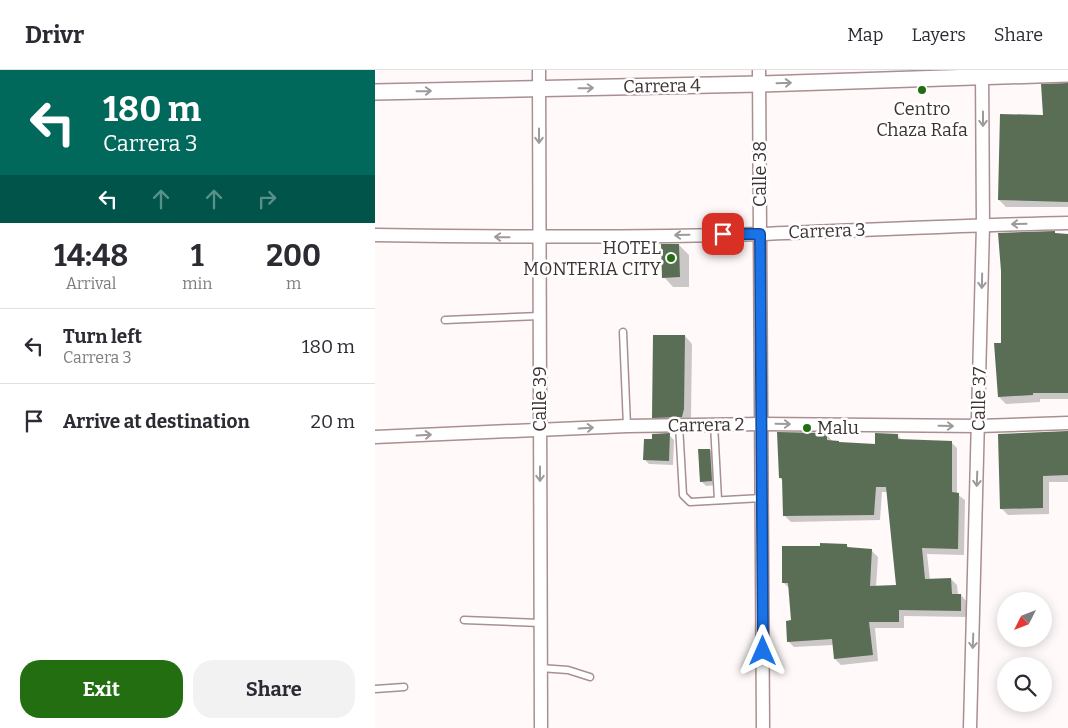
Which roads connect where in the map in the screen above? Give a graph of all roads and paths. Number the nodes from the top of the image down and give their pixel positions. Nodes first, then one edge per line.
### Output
1 (539, 70) edge
2 (982, 73) edge
3 (1068, 74) edge
4 (759, 77) edge
5 (539, 89) junction
6 (375, 92) edge
7 (1068, 223) edge
8 (983, 224) junction
9 (760, 234) junction
10 (375, 235) edge
11 (539, 237) junction
12 (540, 316) junction
13 (445, 320) dead end
14 (623, 332) dead end
15 (1068, 423) edge
16 (714, 424) junction
17 (761, 424) junction
18 (679, 425) junction
19 (627, 426) junction
20 (979, 426) junction
21 (540, 430) junction
22 (375, 437) edge
23 (762, 498) junction
24 (718, 500) junction
25 (464, 620) dead end
26 (540, 623) junction
27 (541, 668) junction
28 (589, 677) dead end
29 (404, 687) dead end
30 (375, 688) edge
31 (541, 728) edge
32 (763, 728) edge
33 (970, 728) edge

1 - 5 street, Calle 39
2 - 3 street, Carrera 4
4 -> 2 street, Carrera 4
2 -> 8 street, Calle 37
5 -> 4 street, Carrera 4
4 - 9 street, Calle 38
6 -> 5 street, Carrera 4
5 -> 11 street, Calle 39
7 -> 8 street, Carrera 3
8 - 9 street, Carrera 3
8 -> 20 street, Calle 37
9 -> 11 street, Carrera 3
9 - 17 street, Calle 38
11 -> 10 street, Carrera 3
11 - 12 street, Calle 39
12 - 13 lane
12 - 21 street, Calle 39
14 - 19 lane
15 - 20 street, Carrera 2
16 - 17 street, Carrera 2
16 - 18 street, Carrera 2
16 - 24 lane
17 -> 20 street, Carrera 2
17 - 23 street, Calle 38
18 - 19 street, Carrera 2
18 - 24 lane
21 -> 19 street, Carrera 2
20 -> 33 street, Calle 37
22 -> 21 street, Carrera 2
21 -> 26 street, Calle 39
23 - 24 lane
23 - 32 street, Calle 38
25 - 26 lane
26 - 27 street, Calle 39
27 - 28 lane
27 - 31 street, Calle 39
29 - 30 lane

